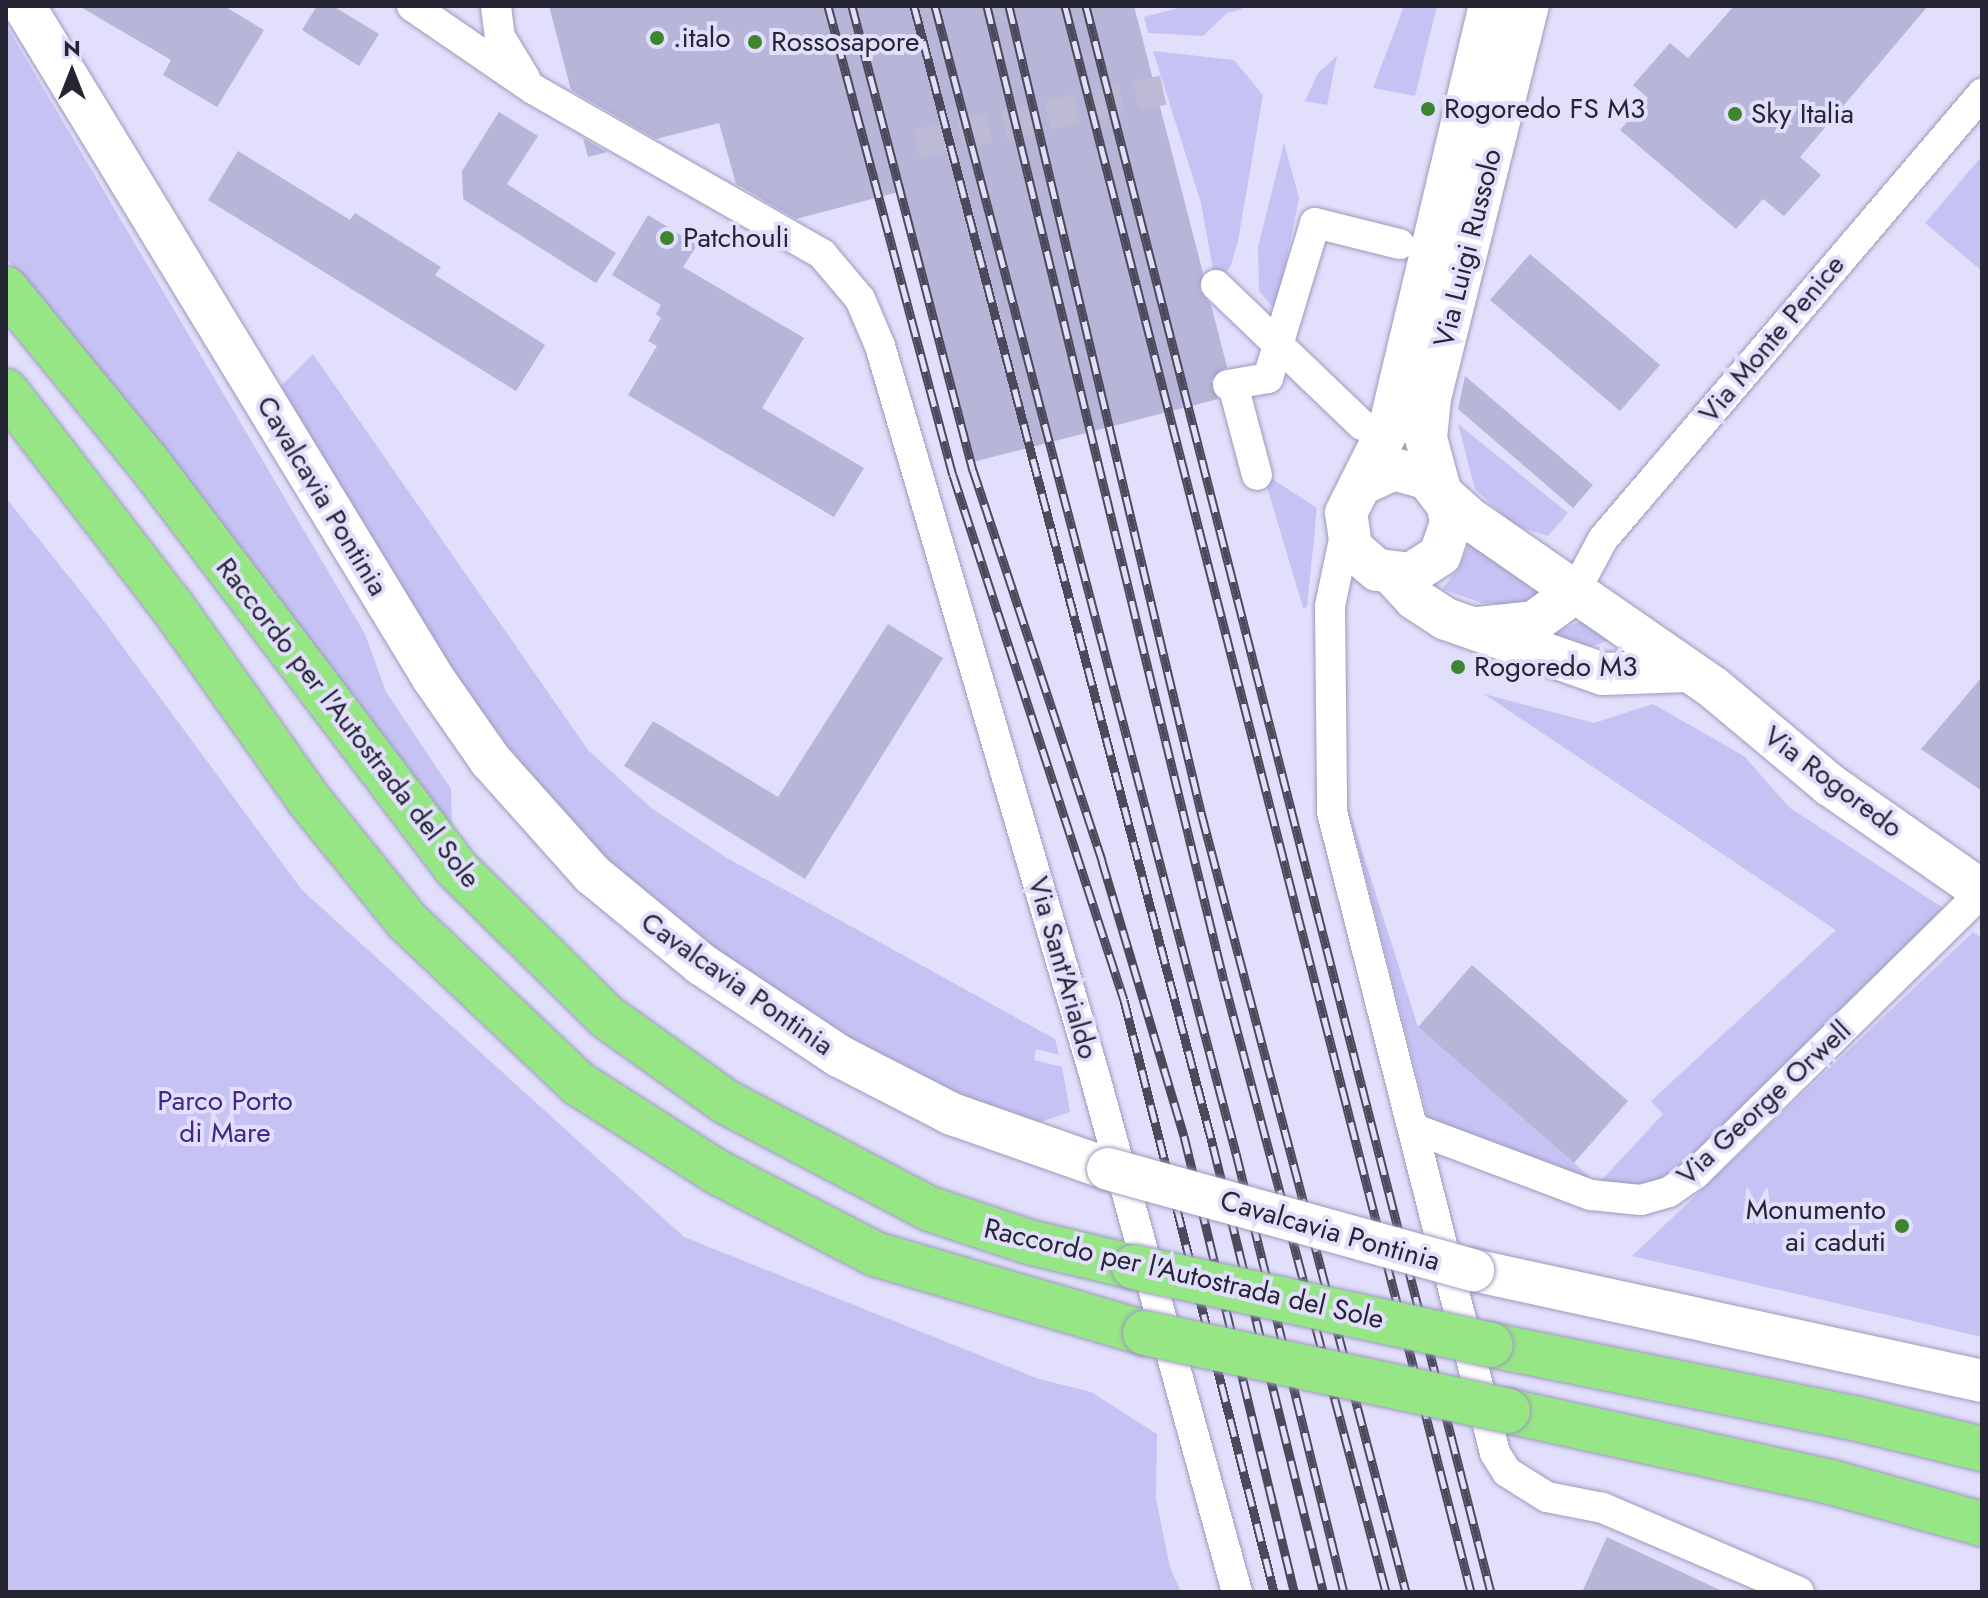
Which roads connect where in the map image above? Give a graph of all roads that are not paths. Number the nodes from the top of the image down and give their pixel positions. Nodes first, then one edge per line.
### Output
1 (24, 6) edge
2 (412, 6) edge
3 (496, 6) edge
4 (1490, 6) edge
5 (1528, 6) edge
6 (533, 89) junction
7 (1982, 94) edge
8 (1399, 244) dead end
9 (1216, 285) dead end
10 (6, 289) edge
11 (1276, 338) junction
12 (6, 391) edge
13 (1362, 425) dead end
14 (1257, 475) dead end
15 (1362, 484) junction
16 (1441, 492) junction
17 (1346, 530) junction
18 (1393, 575) junction
19 (1574, 593) junction
20 (1466, 628) junction
21 (1687, 671) junction
22 (1982, 892) edge
23 (1415, 1129) junction
24 (1982, 1381) edge
25 (1982, 1449) edge
26 (1982, 1524) edge
27 (1237, 1592) edge
28 (1799, 1592) edge

1 - 24 street, Cavalcavia Pontinia, bridge
2 - 6 street, Via Sant'Arialdo
3 - 6 street
4 - 15 street, Via Luigi Russolo
5 - 16 street, Via Luigi Russolo
6 - 27 street, Via Sant'Arialdo
7 - 19 street, Via Monte Penice
8 - 11 street
9 - 11 street
10 - 25 highway, Raccordo per l'Autostrada del Sole, bridge
11 - 13 street
11 - 14 street
12 - 26 highway, Raccordo per l'Autostrada del Sole, bridge
15 - 16 street
15 - 17 street
16 - 18 street
16 - 19 street, Via Rogoredo
17 - 18 street
17 - 23 street
18 - 20 street
19 - 20 street
19 - 21 street, Via Rogoredo
20 - 21 street
21 - 22 street, Via Rogoredo
22 - 23 street, Via George Orwell
23 - 28 street

